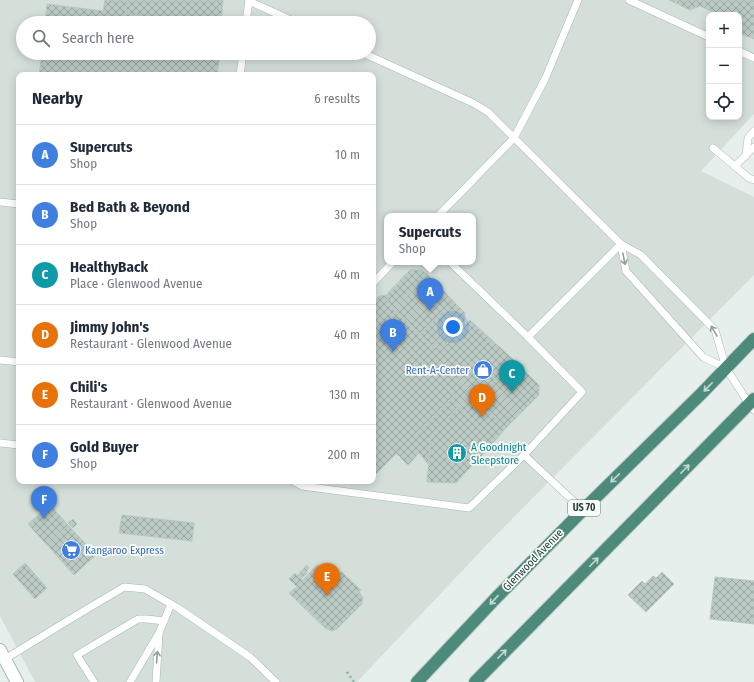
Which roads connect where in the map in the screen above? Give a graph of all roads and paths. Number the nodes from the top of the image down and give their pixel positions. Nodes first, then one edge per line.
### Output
1 (249, 0) edge
2 (578, 0) edge
3 (629, 0) edge
4 (247, 16) edge
5 (282, 16) edge
6 (706, 36) edge
7 (742, 52) edge
8 (754, 58) edge
9 (376, 59) edge
10 (242, 60) edge
11 (240, 72) edge
12 (754, 131) edge
13 (514, 138) junction
14 (754, 147) edge
15 (713, 148) dead end
16 (746, 155) junction
17 (735, 166) junction
18 (754, 180) edge
19 (0, 202) edge
20 (16, 204) edge
21 (441, 213) edge
22 (620, 244) junction
23 (390, 265) edge
24 (453, 265) edge
25 (376, 279) edge
26 (528, 337) junction
27 (754, 339) edge
28 (0, 360) edge
29 (16, 362) edge
30 (726, 368) junction
31 (752, 404) edge
32 (0, 443) edge
33 (16, 445) edge
34 (524, 455) junction
35 (298, 484) edge
36 (582, 510) junction
37 (171, 604) junction
38 (164, 621) junction
39 (159, 633) junction
40 (2, 654) edge
41 (347, 672) dead end
42 (17, 682) edge
43 (94, 682) edge
44 (130, 682) edge
45 (156, 682) edge
46 (276, 682) edge
47 (354, 682) edge
48 (417, 682) edge
49 (475, 682) edge

1 - 4 lane
1 - 5 lane
2 - 13 lane
3 - 6 lane
7 - 8 lane
9 - 13 lane
10 - 11 lane
12 - 16 lane
13 - 21 lane
13 - 22 lane
14 - 16 lane
15 - 17 lane
16 - 17 lane
17 - 18 lane
19 - 20 lane
22 - 26 lane
22 -> 30 lane
30 -> 22 lane
23 - 25 lane
24 - 26 lane
26 - 34 lane
27 - 30 highway, Glenwood Avenue / US 70
28 - 29 lane
30 - 31 lane
30 -> 36 highway, Glenwood Avenue / US 70
49 -> 31 highway
32 - 33 lane
34 - 35 lane
34 - 36 lane
36 -> 48 highway, Glenwood Avenue / US 70
37 - 38 lane
37 - 40 lane
37 - 46 lane
38 - 39 lane
38 - 43 lane
39 - 44 lane
45 -> 39 lane
40 - 42 street
41 - 47 path

